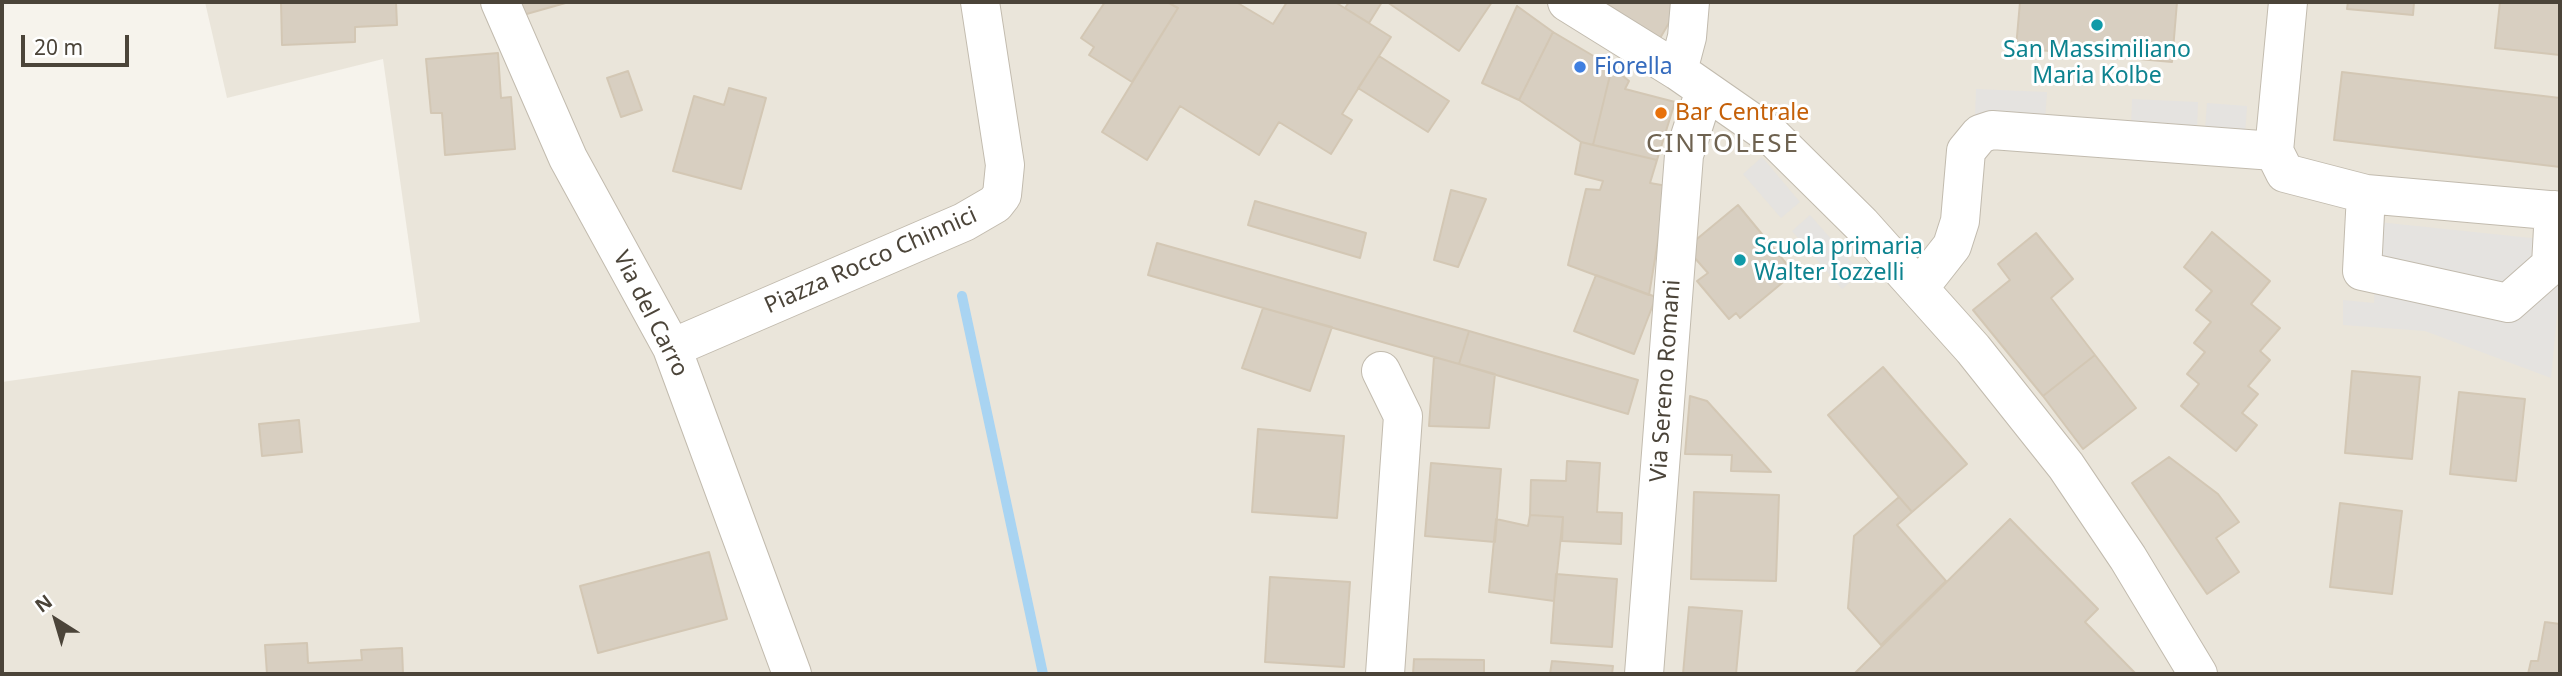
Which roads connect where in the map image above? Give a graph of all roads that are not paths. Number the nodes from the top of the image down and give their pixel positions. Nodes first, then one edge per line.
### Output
1 (500, 2) edge
2 (979, 2) edge
3 (1567, 2) edge
4 (1690, 2) edge
5 (2288, 2) edge
6 (1692, 81) junction
7 (2274, 151) junction
8 (2366, 194) junction
9 (2557, 210) edge
10 (1919, 288) junction
11 (673, 348) junction
12 (1381, 371) dead end
13 (792, 674) edge
14 (1385, 674) edge
15 (1644, 674) edge
16 (2198, 674) edge

1 - 11 street, Via del Carro
2 - 11 street, Piazza Rocco Chinnici
3 - 6 street
4 - 6 street, Via Sereno Romani
5 - 7 street
6 - 10 street
6 - 15 street, Via Sereno Romani
7 - 8 street
7 - 10 street
8 - 9 street
8 - 9 street
10 - 16 street
11 - 13 street, Via del Carro
12 - 14 street

